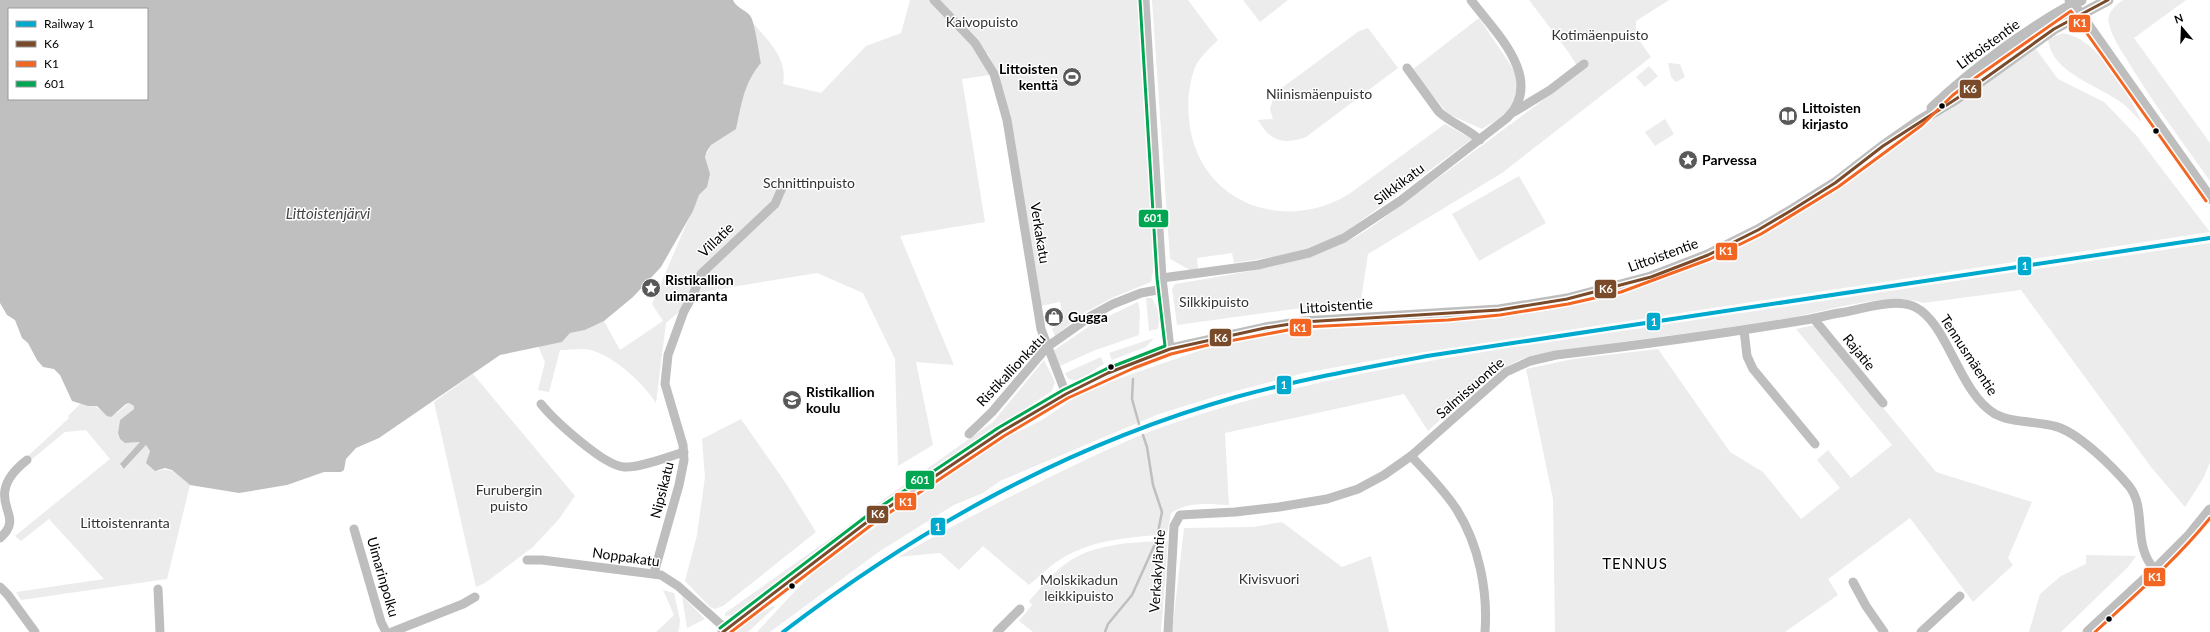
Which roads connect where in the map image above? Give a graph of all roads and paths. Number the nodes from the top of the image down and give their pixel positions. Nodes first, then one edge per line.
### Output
1 (934, 0) edge
2 (1145, 0) edge
3 (1471, 0) edge
4 (2108, 0) edge
5 (2074, 1) edge
6 (2079, 14) junction
7 (1584, 64) dead end
8 (1407, 68) dead end
9 (1512, 113) junction
10 (1919, 121) junction
11 (1480, 140) junction
12 (782, 188) dead end
13 (2210, 198) edge
14 (1162, 278) junction
15 (1163, 289) junction
16 (1890, 304) joint
17 (1814, 319) junction
18 (1744, 330) junction
19 (674, 344) joint
20 (1047, 347) junction
21 (1170, 349) junction
22 (1066, 394) junction
23 (1883, 403) dead end
24 (541, 404) dead end
25 (969, 434) dead end
26 (1815, 444) dead end
27 (684, 452) junction
28 (1412, 456) junction
29 (27, 460) dead end
30 (1180, 515) joint
31 (2209, 516) edge
32 (354, 529) dead end
33 (0, 538) edge
34 (527, 560) dead end
35 (2154, 570) junction
36 (654, 573) junction
37 (1853, 582) dead end
38 (0, 587) edge
39 (158, 589) dead end
40 (1960, 596) dead end
41 (475, 597) dead end
42 (1020, 609) dead end
43 (725, 631) edge
44 (35, 632) edge
45 (160, 632) edge
46 (386, 632) edge
47 (392, 632) edge
48 (997, 632) edge
49 (1168, 632) edge
50 (1485, 632) edge
51 (1884, 632) edge
52 (1921, 632) edge
53 (2088, 632) edge

1 - 20 street, Verkakatu
2 - 14 street
3 - 9 street, Silkkikatu
4 - 6 street, Littoistentie
5 - 6 street
5 - 10 street, Littoistentie
6 - 10 street, Littoistentie
6 - 13 street
7 - 9 street
8 - 11 street
9 - 11 street, Silkkikatu
10 - 21 street, Littoistentie
11 - 14 street, Silkkikatu
12 - 19 street, Villatie
14 - 15 street
15 - 20 street, Ristikallionkatu
15 - 21 street
16 - 17 street, Salmissuontie
16 - 35 street, Tennusmäentie
17 - 18 street, Salmissuontie
17 - 23 street, Rajatie
18 - 26 street
18 - 28 street, Salmissuontie
19 - 27 street, Nipsikatu
20 - 22 street, Verkakatu
20 - 25 street, Ristikallionkatu
21 - 22 street, Littoistentie
22 - 43 street, Littoistentie
24 - 27 street
27 - 36 street, Nipsikatu
28 - 30 street, Salmissuontie
28 - 50 street
29 - 33 street
30 - 49 street, Verkakyläntie
31 - 35 street
32 - 46 street, Uimarinpolku
34 - 36 street, Noppakatu
35 - 53 street
36 - 43 street, Noppakatu
37 - 51 street
38 - 44 street
39 - 45 street
40 - 52 street
41 - 47 street
42 - 48 street

